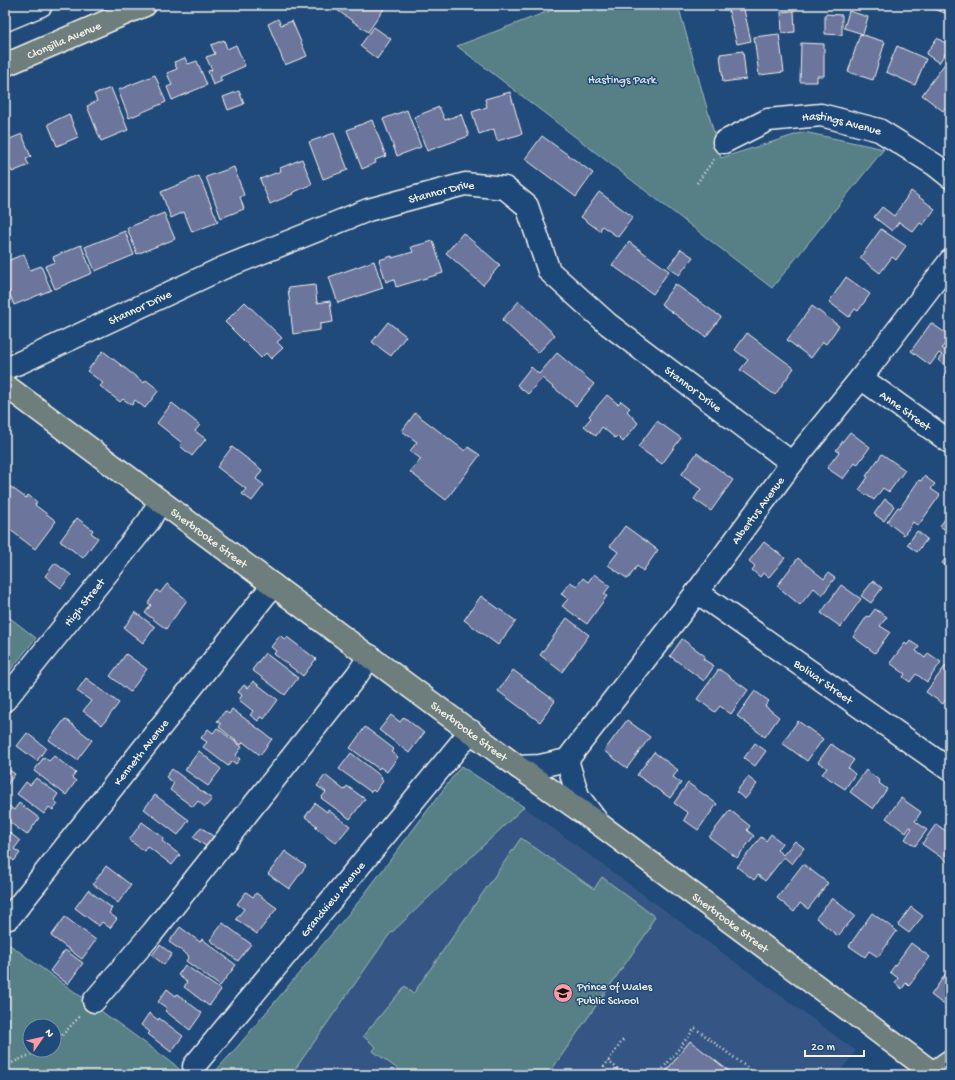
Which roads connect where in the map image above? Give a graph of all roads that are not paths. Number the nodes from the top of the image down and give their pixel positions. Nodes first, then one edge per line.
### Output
1 (41, 5) edge
2 (145, 5) edge
3 (5, 20) edge
4 (5, 65) edge
5 (724, 142) road end
6 (950, 177) edge
7 (950, 261) edge
8 (5, 368) edge
9 (861, 378) junction
10 (5, 385) edge
11 (950, 442) edge
12 (792, 463) junction
13 (160, 501) junction
14 (273, 585) junction
15 (697, 592) junction
16 (370, 656) junction
17 (5, 700) edge
18 (471, 731) junction
19 (567, 760) junction
20 (518, 767) junction
21 (950, 770) edge
22 (599, 824) junction
23 (9, 918) dead end
24 (94, 1001) road end
25 (194, 1066) dead end
26 (937, 1071) edge

1 - 3 street
2 - 4 main road, Clonsilla Avenue
5 - 6 street, Hastings Avenue
7 - 9 street, Albertus Avenue
8 - 12 street, Stannor Drive
9 - 11 street, Anne Street
9 - 12 street, Albertus Avenue
10 - 13 main road, Sherbrooke Street
12 - 15 street, Albertus Avenue
13 - 14 main road, Sherbrooke Street
13 - 17 street, High Street
14 - 16 main road, Sherbrooke Street
14 - 23 street, Kenneth Avenue
15 - 19 street, Albertus Avenue
15 - 21 street, Bolivar Street
16 - 18 main road, Sherbrooke Street
16 - 24 street
18 - 20 main road, Sherbrooke Street
18 - 25 street, Grandview Avenue
19 - 20 street
19 - 22 street
20 - 22 main road, Sherbrooke Street
22 - 26 main road, Sherbrooke Street

